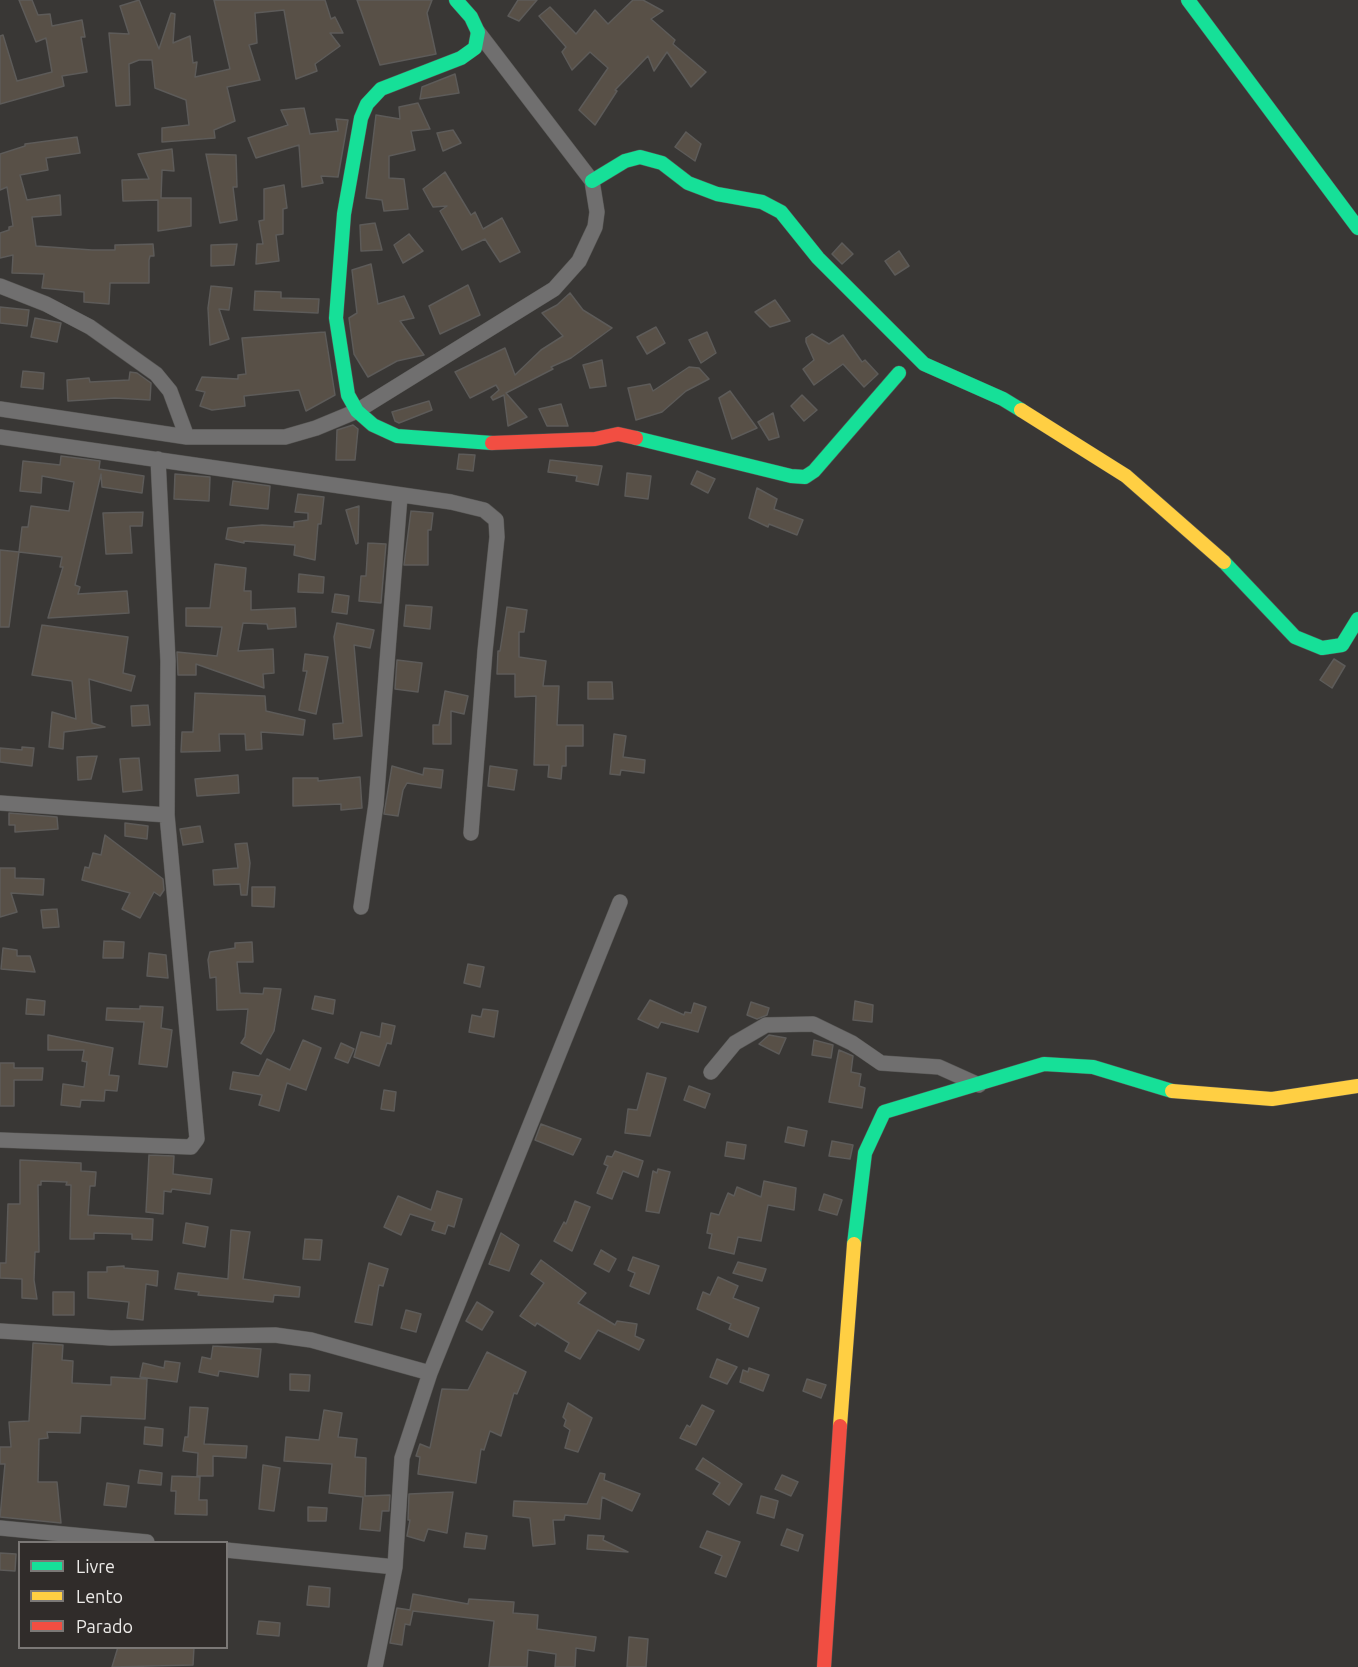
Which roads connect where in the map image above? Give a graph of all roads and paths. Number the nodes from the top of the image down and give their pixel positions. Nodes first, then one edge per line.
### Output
1 (456, 0) edge
2 (1188, 0) edge
3 (478, 32) junction
4 (592, 181) junction
5 (1358, 228) edge
6 (0, 286) edge
7 (898, 373) dead end
8 (0, 409) edge
9 (357, 411) junction
10 (0, 437) edge
11 (187, 437) junction
12 (158, 459) junction
13 (400, 496) junction
14 (1358, 619) edge
15 (0, 803) edge
16 (167, 815) junction
17 (471, 833) dead end
18 (620, 902) dead end
19 (361, 907) dead end
20 (711, 1072) dead end
21 (979, 1085) junction
22 (1358, 1086) edge
23 (0, 1140) edge
24 (0, 1331) edge
25 (430, 1373) junction
26 (0, 1528) edge
27 (136, 1541) edge
28 (228, 1550) edge
29 (395, 1567) junction
30 (375, 1667) edge
31 (824, 1667) edge

1 - 3 street
2 - 5 street
3 - 4 street
3 - 9 street
4 - 9 street
4 - 14 street
6 - 11 street
7 - 9 street
8 - 11 street
9 - 11 street
10 - 12 street
12 - 13 street
12 - 16 street
13 - 17 street
13 - 19 street
15 - 16 street
16 - 23 street
18 - 25 street
20 - 21 street
21 - 22 street
21 - 31 street
24 - 25 street
25 - 29 street
26 - 27 street
28 - 29 street
29 - 30 street

